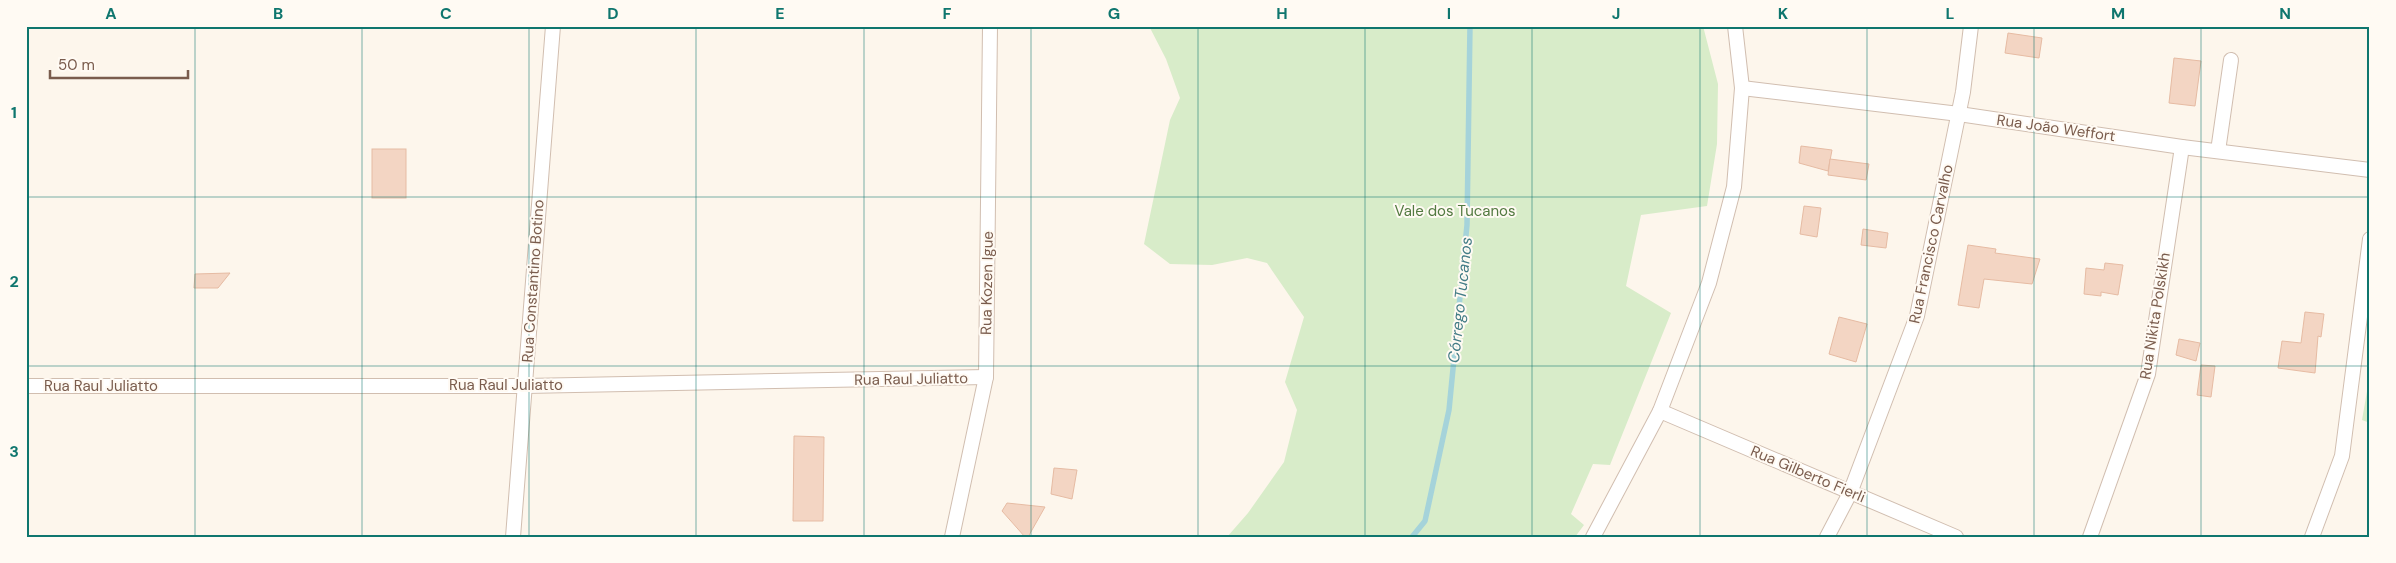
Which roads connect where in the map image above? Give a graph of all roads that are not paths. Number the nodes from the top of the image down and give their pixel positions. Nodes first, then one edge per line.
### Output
1 (553, 26) edge
2 (990, 26) edge
3 (1735, 26) edge
4 (1970, 26) edge
5 (2231, 60) dead end
6 (1742, 88) junction
7 (1959, 114) junction
8 (2182, 147) junction
9 (2218, 151) junction
10 (2370, 170) edge
11 (2370, 239) edge
12 (986, 377) junction
13 (26, 386) edge
14 (525, 386) junction
15 (1660, 411) junction
16 (1850, 493) junction
17 (513, 537) edge
18 (952, 537) edge
19 (1593, 537) edge
20 (1827, 537) edge
21 (1956, 537) edge
22 (2090, 537) edge
23 (2312, 537) edge

1 - 14 street, Rua Constantino Botino
2 - 12 street, Rua Kozen Igue
3 - 6 street
4 - 7 street, Rua Francisco Carvalho
5 - 9 street
6 - 7 street, Rua João Weffort
6 - 15 street
7 - 8 street, Rua João Weffort
7 - 16 street, Rua Francisco Carvalho
8 - 9 street, Rua João Weffort
8 - 22 street, Rua Nikita Polskikh
9 - 10 street, Rua João Weffort
11 - 23 street
12 - 14 street, Rua Raul Juliatto
12 - 18 street, Rua Kozen Igue
13 - 14 street, Rua Raul Juliatto
14 - 17 street, Rua Constantino Botino
15 - 16 street, Rua Gilberto Fierli
15 - 19 street
16 - 20 street, Rua Francisco Carvalho
16 - 21 street, Rua Gilberto Fierli

